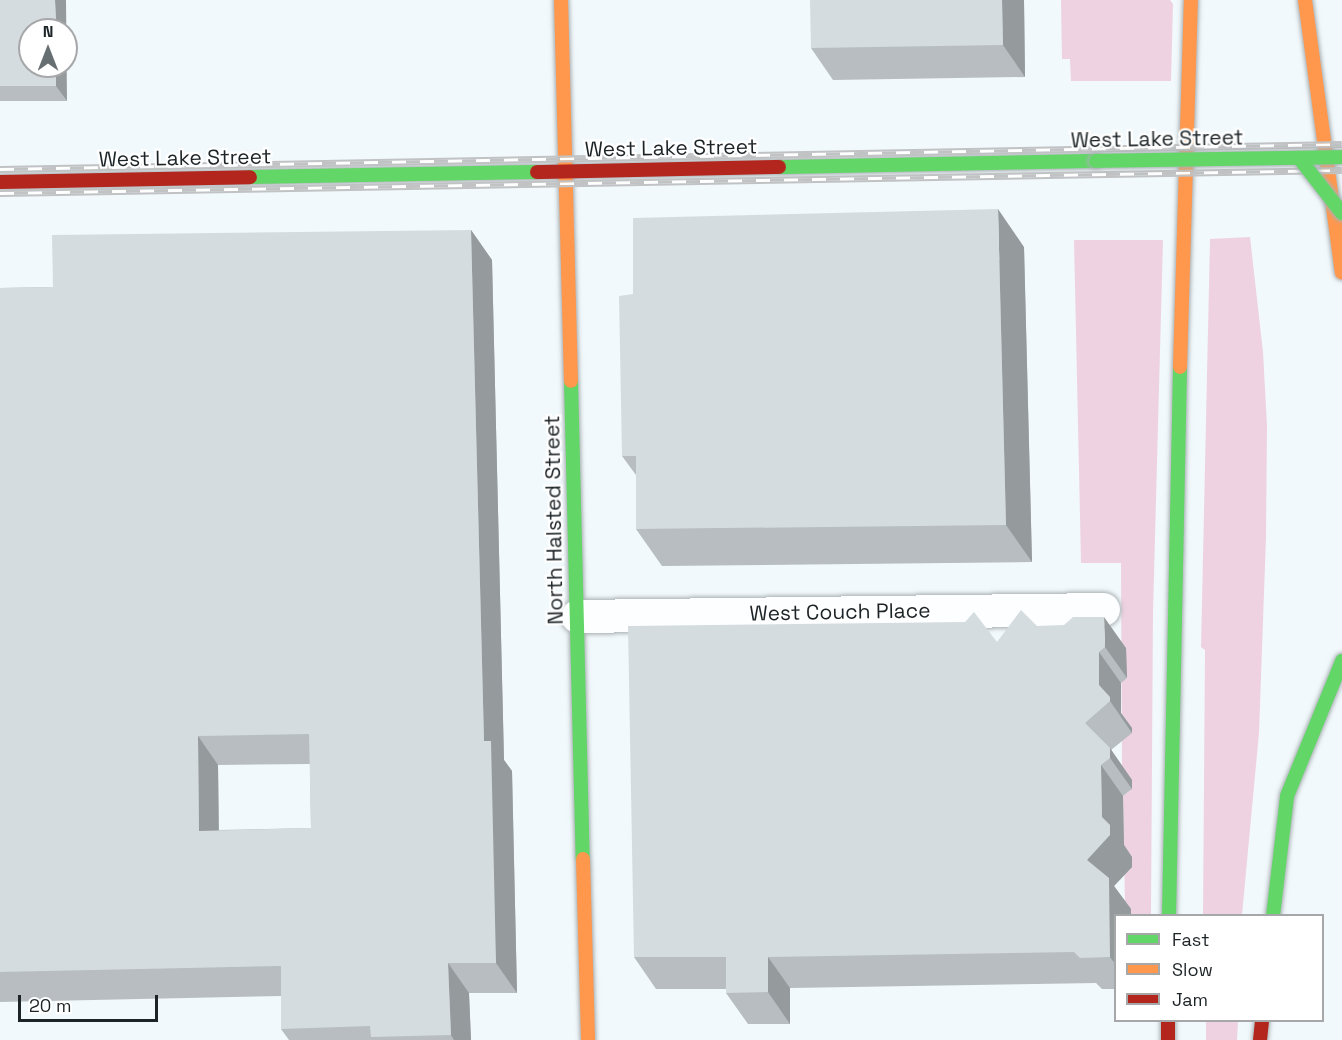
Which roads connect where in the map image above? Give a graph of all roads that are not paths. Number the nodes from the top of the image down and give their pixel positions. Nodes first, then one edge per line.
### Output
1 (561, 0) edge
2 (1191, 0) edge
3 (1305, 0) edge
4 (1342, 157) edge
5 (1299, 158) junction
6 (567, 171) junction
7 (0, 182) edge
8 (1342, 213) edge
9 (1342, 272) edge
10 (1103, 609) dead end
11 (577, 616) junction
12 (1342, 661) edge
13 (1169, 914) edge
14 (1273, 914) edge
15 (1168, 1022) edge
16 (1262, 1022) edge
17 (588, 1040) edge
18 (1168, 1040) edge
19 (1260, 1040) edge

1 - 6 main road, North Halsted Street
2 - 13 main road
3 - 9 main road
4 - 5 main road, West Lake Street, bridge
5 - 6 main road, West Lake Street, bridge
5 - 8 main road, bridge
6 - 7 main road, West Lake Street
6 - 11 main road, North Halsted Street
10 - 11 street, West Couch Place
11 - 17 main road, North Halsted Street
12 - 14 main road
15 - 18 main road
16 - 19 main road

